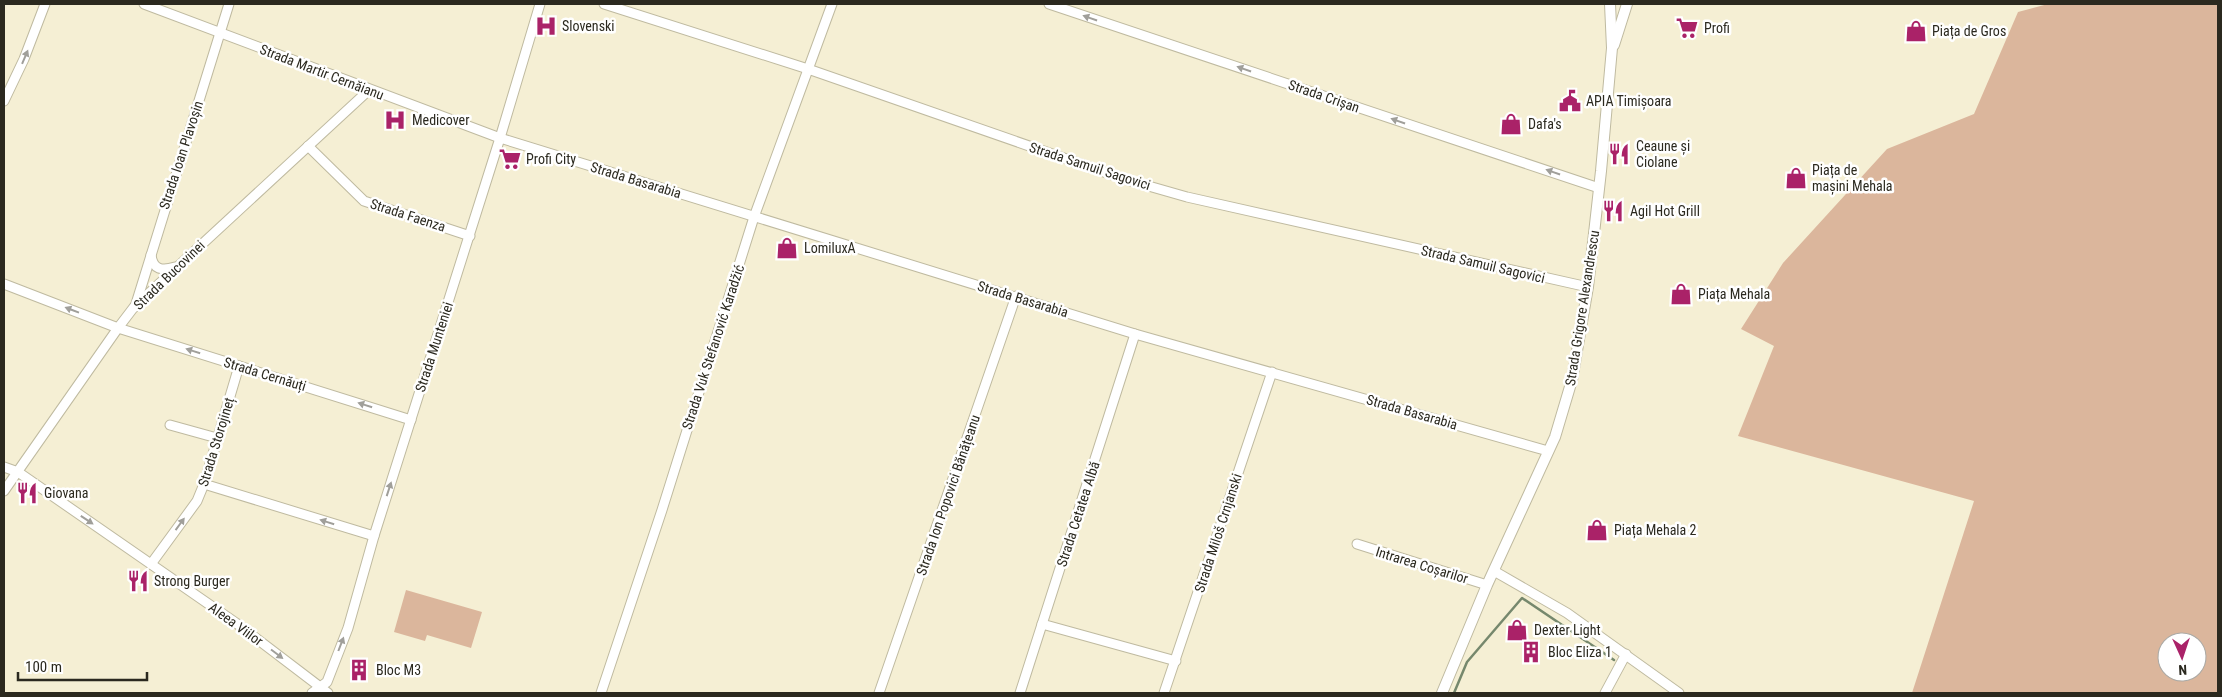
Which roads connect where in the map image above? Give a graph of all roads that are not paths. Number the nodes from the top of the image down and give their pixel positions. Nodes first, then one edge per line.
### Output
1 (45, 4) edge
2 (144, 4) edge
3 (229, 4) edge
4 (540, 4) edge
5 (604, 4) edge
6 (832, 4) edge
7 (1049, 4) edge
8 (1610, 4) edge
9 (1627, 4) edge
10 (220, 32) junction
11 (1612, 48) junction
12 (808, 69) junction
13 (369, 90) junction
14 (4, 101) edge
15 (500, 138) junction
16 (308, 146) junction
17 (1599, 188) junction
18 (754, 217) junction
19 (470, 236) junction
20 (150, 253) junction
21 (176, 267) junction
22 (4, 284) edge
23 (1588, 287) junction
24 (1016, 296) junction
25 (134, 307) junction
26 (118, 328) junction
27 (1136, 334) junction
28 (239, 366) junction
29 (1272, 372) junction
30 (411, 420) junction
31 (170, 425) dead end
32 (217, 438) junction
33 (1548, 452) junction
34 (4, 467) edge
35 (18, 472) junction
36 (204, 484) junction
37 (4, 491) edge
38 (374, 536) junction
39 (1358, 544) dead end
40 (151, 564) junction
41 (1494, 571) junction
42 (1487, 585) junction
43 (1042, 624) junction
44 (1626, 654) junction
45 (1176, 661) junction
46 (320, 686) junction
47 (312, 693) edge
48 (328, 693) edge
49 (601, 693) edge
50 (879, 693) edge
51 (1020, 693) edge
52 (1164, 693) edge
53 (1442, 693) edge
54 (1605, 693) edge
55 (1679, 693) edge

14 -> 1 street
2 - 10 street, Strada Martir Cernăianu
3 - 10 street, Strada Ioan Plavoșin
4 - 15 street, Strada Munteniei
5 - 12 street, Strada Samuil Sagovici
6 - 12 street, Strada Vuk Stefanović Karadžić
17 -> 7 street, Strada Crișan
8 - 11 street, Strada Grigore Alexandrescu
9 - 11 street, Strada Grigore Alexandrescu
10 - 13 street, Strada Martir Cernăianu
10 - 20 street, Strada Ioan Plavoșin
11 - 17 street, Strada Grigore Alexandrescu
12 - 18 street, Strada Vuk Stefanović Karadžić
12 - 23 street, Strada Samuil Sagovici
13 - 15 street, Strada Martir Cernăianu
13 - 16 street, Strada Bucovinei
15 - 18 street, Strada Basarabia
15 - 19 street, Strada Munteniei
16 - 19 street, Strada Faenza
16 - 21 street, Strada Bucovinei
17 - 23 street, Strada Grigore Alexandrescu
18 - 24 street, Strada Basarabia
18 - 49 street, Strada Vuk Stefanović Karadžić
19 - 30 street, Strada Munteniei
20 - 21 street
20 - 25 street, Strada Ioan Plavoșin
21 - 25 street, Strada Bucovinei
26 -> 22 street, Strada Cernăuți
23 - 33 street, Strada Grigore Alexandrescu
24 - 27 street, Strada Basarabia
24 - 50 street, Strada Ion Popovici Bănățeanu
25 - 26 street, Strada Bucovinei
28 -> 26 street, Strada Cernăuți
26 - 35 street, Strada Bucovinei
27 - 29 street, Strada Basarabia
27 - 43 street, Strada Cetatea Albă
30 -> 28 street, Strada Cernăuți
28 - 32 street, Strada Storojineț
29 - 33 street, Strada Basarabia
29 - 45 street, Strada Miloš Crnjanski
38 -> 30 street, Strada Munteniei
31 - 32 street
32 - 36 street, Strada Storojineț
33 - 41 street, Strada Grigore Alexandrescu
34 - 35 street, Aleea Viilor
35 - 37 street, Strada Bucovinei
35 -> 40 street, Aleea Viilor
38 -> 36 street
40 -> 36 street, Strada Storojineț
46 -> 38 street, Strada Munteniei
39 - 42 street, Intrarea Coșarilor
40 -> 46 street, Aleea Viilor
41 - 42 street, Strada Grigore Alexandrescu
41 - 44 street
42 - 53 street, Strada Grigore Alexandrescu
43 - 45 street
43 - 51 street, Strada Cetatea Albă
44 - 54 street
44 - 55 street
45 - 52 street, Strada Miloš Crnjanski
46 - 47 street, Strada Munteniei
46 - 48 street, Aleea Viilor

